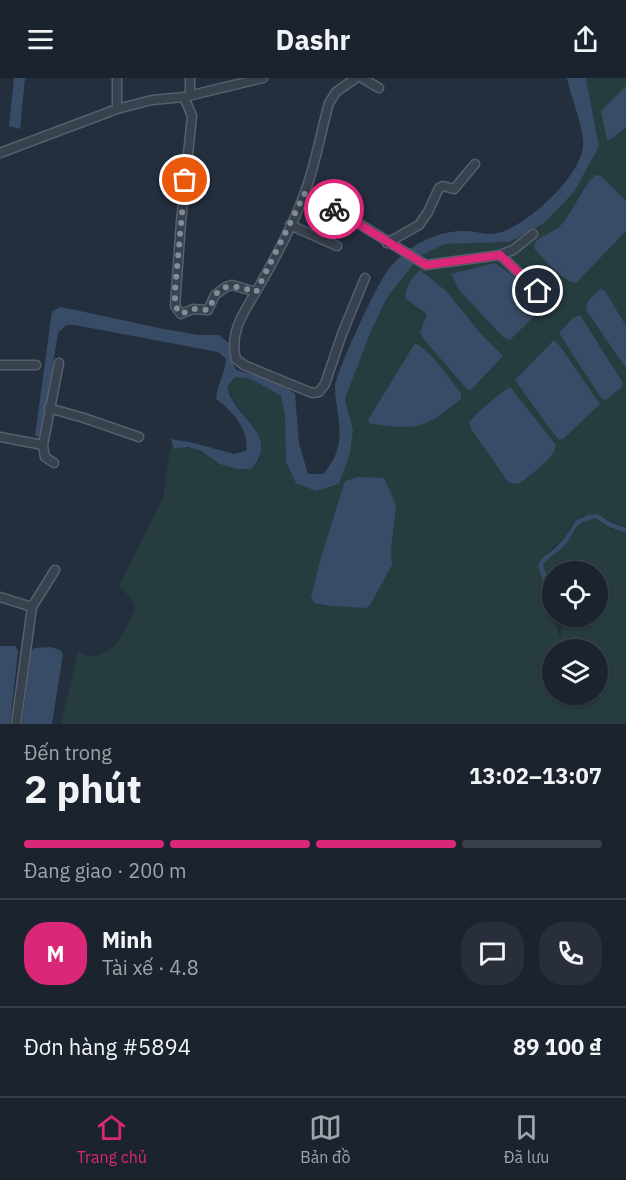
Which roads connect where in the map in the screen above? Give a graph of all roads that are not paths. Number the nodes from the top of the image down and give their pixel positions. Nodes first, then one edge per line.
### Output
1 (117, 78) edge
2 (190, 78) edge
3 (263, 78) edge
4 (356, 78) edge
5 (362, 78) edge
6 (253, 79) edge
7 (379, 88) dead end
8 (187, 96) junction
9 (117, 109) junction
10 (0, 153) edge
11 (475, 164) dead end
12 (306, 191) junction
13 (290, 225) junction
14 (532, 234) dead end
15 (387, 243) junction
16 (337, 246) dead end
17 (500, 255) junction
18 (365, 278) dead end
19 (538, 291) dead end
20 (256, 292) junction
21 (59, 363) dead end
22 (0, 365) edge
23 (36, 365) dead end
24 (50, 408) junction
25 (0, 436) edge
26 (139, 437) dead end
27 (43, 445) junction
28 (54, 463) dead end
29 (55, 570) dead end
30 (0, 597) edge
31 (32, 607) junction
32 (16, 724) edge

1 - 9 street
2 - 8 street
3 - 6 street
4 - 12 street
5 - 7 street
6 - 8 street
8 - 9 street
8 - 20 street
9 - 10 street
11 - 15 street
12 - 13 street
12 - 15 street
13 - 16 street
13 - 20 street
14 - 17 street
15 - 17 street
17 - 19 street
18 - 20 street
21 - 24 street
22 - 23 street
24 - 26 street
24 - 27 street
25 - 27 street
27 - 28 street
29 - 31 street
30 - 31 street
31 - 32 street

